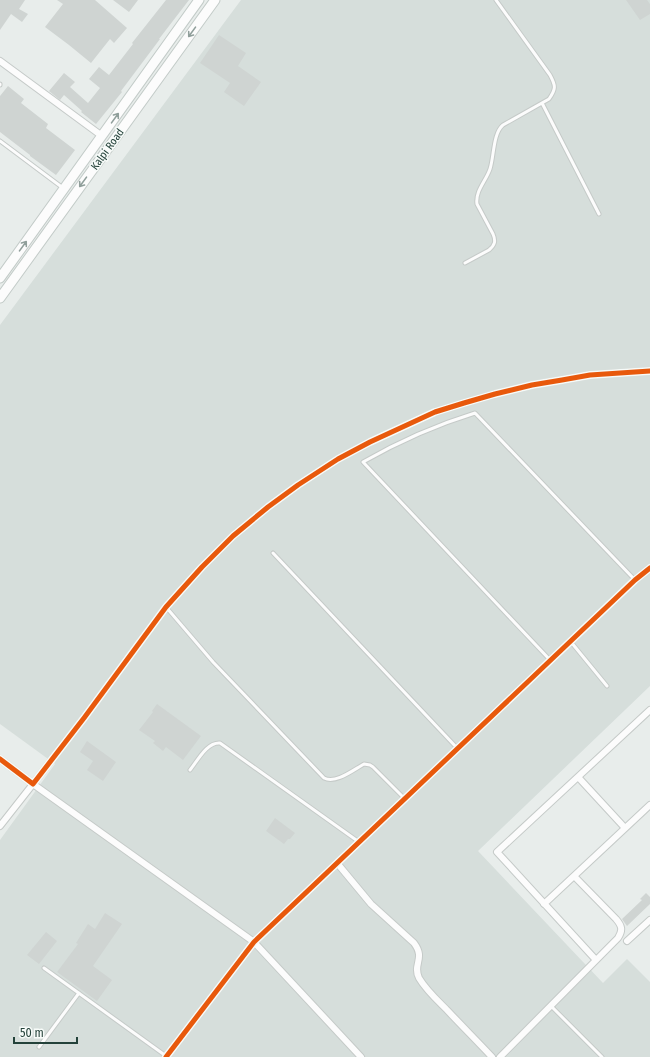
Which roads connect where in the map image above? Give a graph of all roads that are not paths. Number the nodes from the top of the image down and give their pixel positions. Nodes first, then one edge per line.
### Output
1 (198, 0) edge
2 (215, 0) edge
3 (496, 0) edge
4 (0, 61) edge
5 (542, 103) junction
6 (102, 136) junction
7 (0, 141) edge
8 (64, 189) junction
9 (599, 214) dead end
10 (465, 263) dead end
11 (0, 278) edge
12 (0, 298) edge
13 (650, 371) edge
14 (273, 553) dead end
15 (650, 568) edge
16 (636, 580) junction
17 (166, 607) junction
18 (571, 642) junction
19 (551, 661) junction
20 (607, 686) dead end
21 (650, 710) edge
22 (458, 748) junction
23 (0, 759) edge
24 (190, 770) dead end
25 (578, 777) junction
26 (33, 784) junction
27 (405, 799) junction
28 (650, 805) edge
29 (0, 826) edge
30 (625, 828) junction
31 (360, 842) junction
32 (337, 863) junction
33 (574, 876) junction
34 (544, 904) junction
35 (650, 920) edge
36 (627, 941) dead end
37 (254, 942) junction
38 (596, 960) junction
39 (44, 968) dead end
40 (79, 993) junction
41 (551, 1006) junction
42 (39, 1047) dead end
43 (359, 1056) edge
44 (166, 1057) edge
45 (492, 1057) edge
46 (500, 1057) edge
47 (602, 1057) edge

6 -> 1 main road, Kalpi Road
2 -> 12 main road, Kalpi Road
3 - 5 lane
4 - 6 street
5 - 9 lane
5 - 10 lane
6 - 8 main road, Kalpi Road
7 - 8 lane
11 -> 8 main road, Kalpi Road
13 - 17 street
14 - 22 lane
15 - 16 street
16 - 18 street
16 - 19 lane
17 - 26 street
17 - 27 lane
18 - 19 street
18 - 20 lane
19 - 22 street
21 - 25 street
22 - 27 street
23 - 26 street
24 - 31 lane
25 - 30 street
25 - 34 street
26 - 29 street
26 - 37 street
27 - 31 street
28 - 30 street
30 - 33 street
31 - 32 street
32 - 37 street
32 - 45 street
33 - 34 street
33 - 38 street
34 - 38 street
35 - 36 street
37 - 43 street
37 - 44 street
38 - 41 street
39 - 40 lane
40 - 42 lane
40 - 44 lane
41 - 46 street
41 - 47 lane

